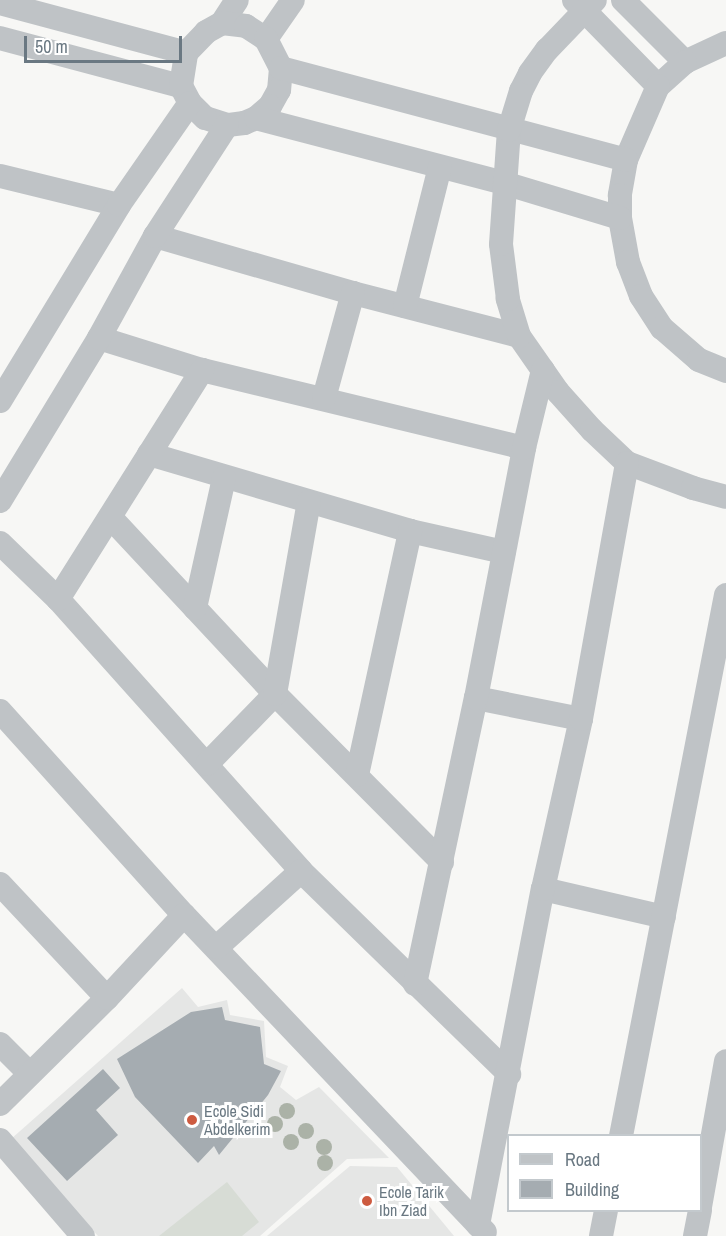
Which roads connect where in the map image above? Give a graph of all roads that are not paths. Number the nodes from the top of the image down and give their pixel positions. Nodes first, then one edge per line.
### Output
1 (237, 0) edge
2 (293, 0) edge
3 (623, 0) edge
4 (0, 3) edge
5 (585, 4) edge
6 (50, 8) edge
7 (222, 23) junction
8 (0, 38) edge
9 (266, 39) junction
10 (726, 43) edge
11 (42, 48) junction
12 (186, 53) junction
13 (685, 62) junction
14 (281, 68) junction
15 (658, 86) junction
16 (185, 94) junction
17 (256, 118) junction
18 (227, 125) junction
19 (509, 129) junction
20 (626, 160) junction
21 (440, 166) junction
22 (2, 181) edge
23 (504, 183) junction
24 (118, 205) junction
25 (620, 218) junction
26 (155, 236) junction
27 (352, 293) junction
28 (405, 306) junction
29 (519, 336) junction
30 (99, 338) junction
31 (202, 370) junction
32 (543, 370) junction
33 (726, 371) edge
34 (324, 398) junction
35 (0, 401) edge
36 (524, 448) junction
37 (149, 454) junction
38 (627, 463) junction
39 (224, 478) junction
40 (726, 497) edge
41 (0, 501) edge
42 (309, 502) junction
43 (111, 518) junction
44 (410, 531) junction
45 (0, 543) edge
46 (504, 552) junction
47 (726, 595) edge
48 (58, 599) junction
49 (195, 608) junction
50 (275, 694) junction
51 (476, 698) junction
52 (0, 711) edge
53 (581, 719) junction
54 (207, 764) junction
55 (357, 775) junction
56 (442, 862) junction
57 (301, 871) junction
58 (0, 884) edge
59 (543, 889) junction
60 (184, 915) junction
61 (664, 916) junction
62 (217, 947) junction
63 (415, 984) junction
64 (107, 998) junction
65 (0, 1044) edge
66 (726, 1061) edge
67 (30, 1074) junction
68 (508, 1074) junction
69 (0, 1104) edge
70 (621, 1134) edge
71 (0, 1140) edge
72 (702, 1198) edge
73 (606, 1212) edge
74 (699, 1212) edge
75 (483, 1230) edge
76 (83, 1236) edge
77 (602, 1236) edge
78 (695, 1236) edge

1 - 7 street
2 - 9 street
3 - 13 street
4 - 6 street
5 - 15 street
5 - 19 street
6 - 11 street
6 - 12 street
7 - 9 street
7 - 12 street
8 - 11 street
9 - 14 street
10 - 13 street
11 - 16 street
12 - 16 street
13 - 15 street
14 - 17 street
14 - 19 street
15 - 20 street
16 - 18 street
16 - 24 street
17 - 18 street
17 - 21 street
18 - 26 street
19 - 20 street
19 - 23 street
20 - 25 street
21 - 23 street
21 - 28 street
22 - 24 street
23 - 25 street
23 - 29 street
24 - 35 street
25 - 33 street
26 - 27 street
26 - 30 street
27 - 28 street
27 - 34 street
28 - 29 street
29 - 32 street
30 - 31 street
30 - 41 street
31 - 34 street
31 - 37 street
32 - 36 street
32 - 38 street
34 - 36 street
36 - 46 street
37 - 39 street
37 - 43 street
38 - 40 street
38 - 53 street
39 - 42 street
39 - 49 street
42 - 44 street
42 - 50 street
43 - 48 street
43 - 49 street
44 - 46 street
44 - 55 street
45 - 48 street
46 - 51 street
47 - 61 street
48 - 54 street
49 - 50 street
50 - 54 street
50 - 55 street
51 - 53 street
51 - 56 street
52 - 60 street
53 - 59 street
54 - 57 street
55 - 56 street
56 - 63 street
57 - 62 street
57 - 63 street
58 - 64 street
59 - 61 street
59 - 68 street
60 - 62 street
60 - 64 street
61 - 70 street
62 - 75 street
63 - 68 street
64 - 67 street
65 - 67 street
66 - 72 street
67 - 69 street
68 - 75 street
71 - 76 street
73 - 77 street
74 - 78 street

